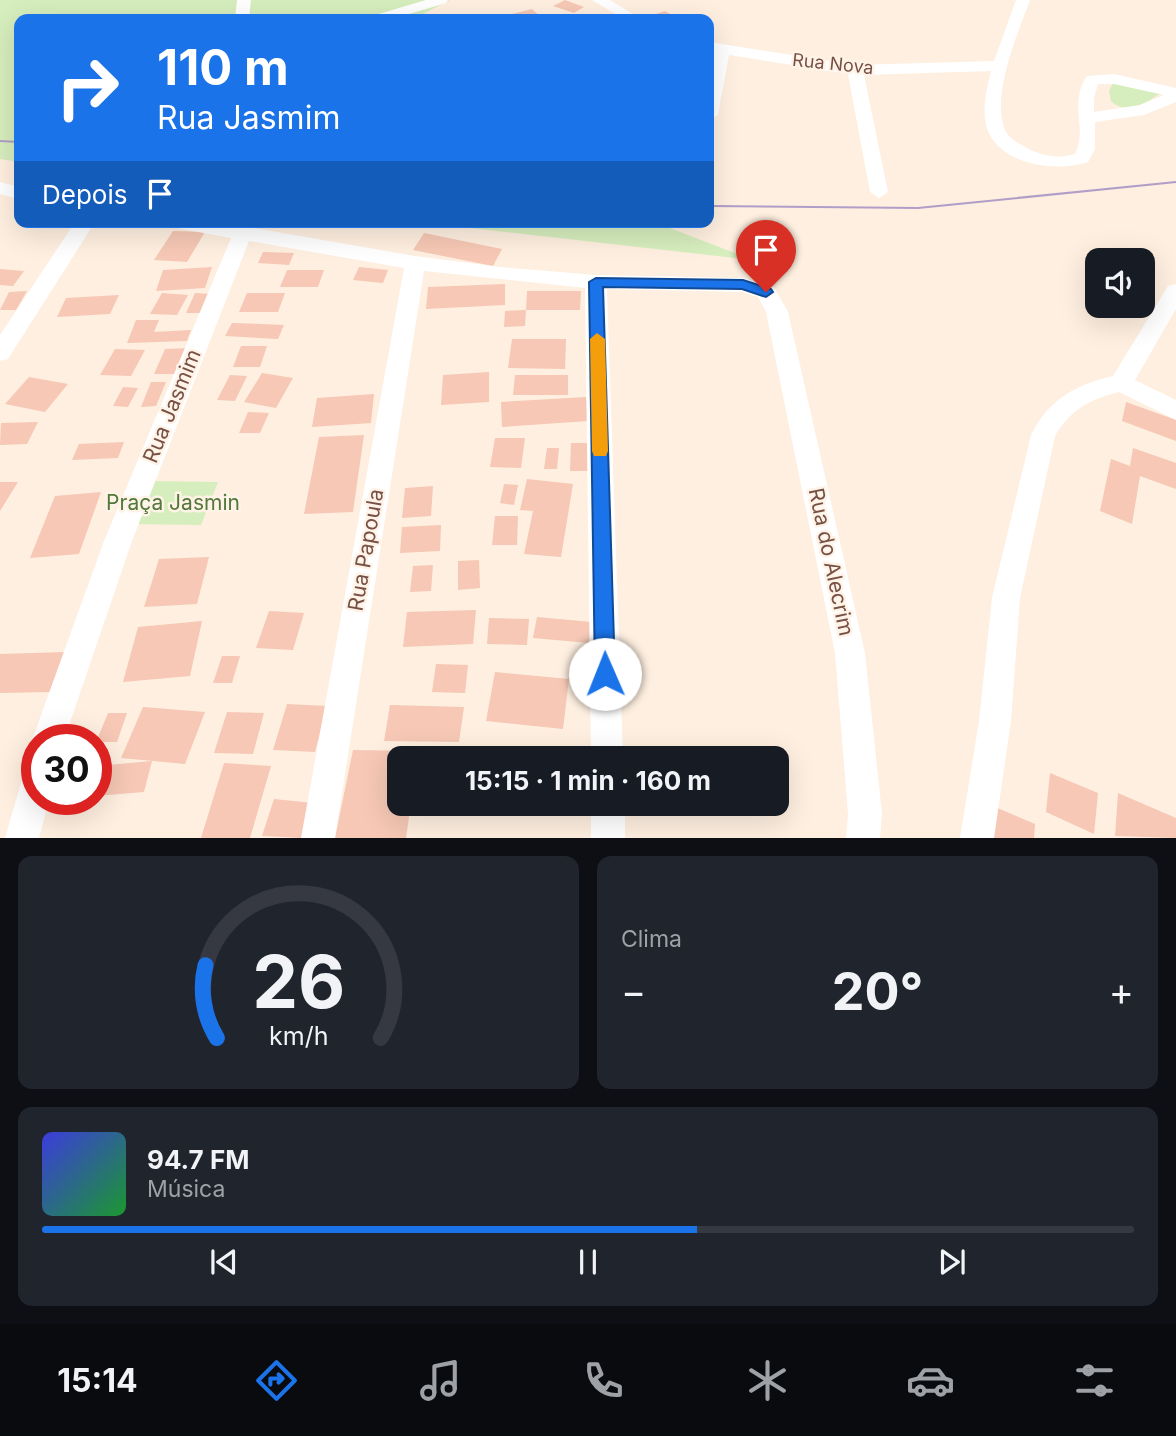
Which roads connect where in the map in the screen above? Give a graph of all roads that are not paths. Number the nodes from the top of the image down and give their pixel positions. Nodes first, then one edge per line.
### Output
1 (441, 0) edge
2 (599, 0) edge
3 (1023, 0) edge
4 (394, 14) edge
5 (625, 14) edge
6 (715, 48) edge
7 (999, 66) junction
8 (855, 70) junction
9 (1176, 94) edge
10 (1086, 118) junction
11 (879, 192) dead end
12 (81, 228) edge
13 (216, 228) edge
14 (243, 232) junction
15 (415, 263) junction
16 (596, 282) junction
17 (1176, 291) edge
18 (0, 353) edge
19 (1121, 383) junction
20 (1176, 411) edge
21 (54, 724) edge
22 (607, 746) edge
23 (28, 815) edge
24 (608, 816) edge
25 (22, 838) edge
26 (318, 838) edge
27 (608, 838) edge
28 (863, 838) edge
29 (977, 838) edge

1 - 4 street
2 - 5 street
3 - 7 street
6 - 8 street, Rua Nova
7 - 8 street, Rua Nova
7 - 10 street
8 - 11 street
9 - 10 street
9 - 10 street
12 - 18 street
13 - 14 street
14 - 15 street
14 - 21 street, Rua Jasmim
15 - 16 street
15 - 26 street, Rua Papoula
16 - 22 street
16 - 28 street, Rua do Alecrim
17 - 19 street
19 - 20 street
19 - 29 street
23 - 25 street
24 - 27 street

